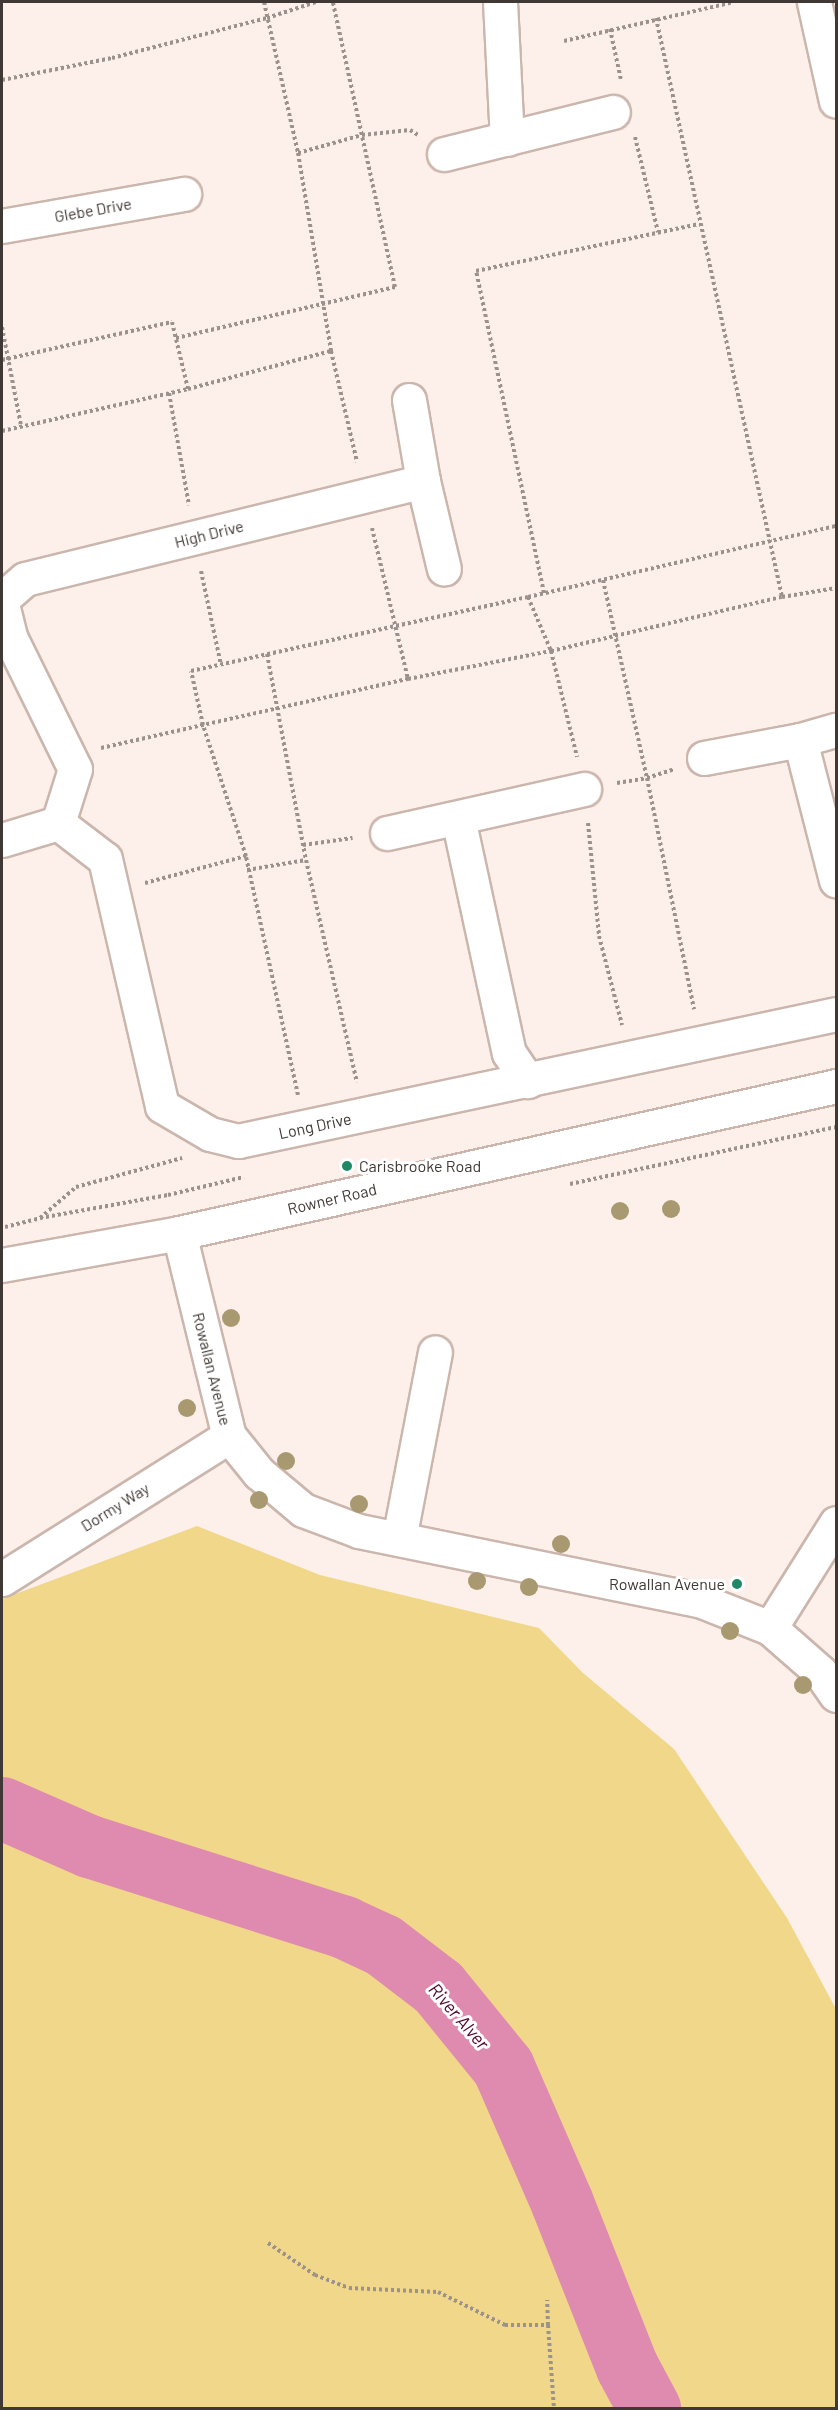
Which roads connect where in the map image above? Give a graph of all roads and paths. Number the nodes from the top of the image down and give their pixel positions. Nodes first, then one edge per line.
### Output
1 (264, 2) edge
2 (316, 2) edge
3 (333, 2) edge
4 (500, 2) edge
5 (734, 2) edge
6 (814, 2) edge
7 (267, 18) junction
8 (656, 18) junction
9 (610, 29) junction
10 (564, 40) dead end
11 (2, 80) edge
12 (837, 101) edge
13 (623, 110) junction
14 (362, 135) junction
15 (507, 139) junction
16 (297, 153) junction
17 (444, 154) joint
18 (184, 194) dead end
19 (699, 224) junction
20 (2, 226) edge
21 (658, 232) junction
22 (324, 303) junction
23 (2, 327) edge
24 (176, 338) junction
25 (331, 351) junction
26 (9, 359) junction
27 (2, 360) edge
28 (188, 389) junction
29 (409, 400) dead end
30 (21, 426) junction
31 (2, 431) edge
32 (423, 482) junction
33 (365, 496) junction
34 (837, 526) edge
35 (767, 541) junction
36 (444, 569) dead end
37 (603, 580) junction
38 (837, 588) edge
39 (544, 593) junction
40 (782, 597) junction
41 (2, 598) edge
42 (2, 604) edge
43 (394, 626) junction
44 (615, 636) junction
45 (267, 654) junction
46 (408, 679) junction
47 (276, 710) junction
48 (203, 725) junction
49 (837, 730) edge
50 (800, 740) junction
51 (68, 755) junction
52 (704, 758) joint
53 (647, 778) junction
54 (584, 789) joint
55 (458, 818) junction
56 (58, 824) junction
57 (387, 833) joint
58 (2, 840) edge
59 (303, 845) junction
60 (246, 856) junction
61 (306, 860) junction
62 (247, 870) junction
63 (837, 880) edge
64 (112, 892) junction
65 (694, 1012) dead end
66 (837, 1014) edge
67 (528, 1081) junction
68 (357, 1085) dead end
69 (837, 1086) edge
70 (837, 1127) edge
71 (279, 1133) junction
72 (210, 1134) junction
73 (568, 1184) dead end
74 (2, 1227) edge
75 (179, 1233) junction
76 (2, 1265) edge
77 (435, 1352) dead end
78 (229, 1436) junction
79 (837, 1523) edge
80 (399, 1539) junction
81 (2, 1579) edge
82 (770, 1628) junction
83 (837, 1695) edge
84 (268, 2243) dead end
85 (547, 2300) dead end
86 (548, 2325) junction
87 (554, 2409) edge

1 - 7 path
2 - 7 path
3 - 14 path
4 - 15 street
5 - 8 path
6 - 12 street
7 - 11 path
7 - 16 path
8 - 9 path
8 - 19 path
9 - 10 path
9 - 13 path
13 - 15 street
13 - 21 path
14 - 16 path
14 - 17 path
14 - 22 path
15 - 17 street
16 - 22 path
18 - 20 street, Glebe Drive
19 - 21 path
19 - 35 path
21 - 39 path
22 - 24 path
22 - 25 path
23 - 26 path
24 - 26 path
24 - 28 path
25 - 28 path
25 - 33 path
26 - 27 path
26 - 30 path
28 - 30 path
29 - 32 street
30 - 31 path
32 - 33 street, High Drive
32 - 36 street
33 - 41 street, High Drive
33 - 43 path
34 - 35 path
35 - 37 path
35 - 40 path
37 - 39 path
37 - 44 path
38 - 40 path
39 - 43 path
40 - 44 path
42 - 51 street
43 - 45 path
43 - 46 path
44 - 46 path
44 - 53 path
45 - 47 path
45 - 48 path
46 - 47 path
47 - 48 path
47 - 59 path
48 - 51 path
48 - 60 path
49 - 50 street
50 - 52 street
50 - 63 street
51 - 56 street
52 - 53 path
53 - 54 path
53 - 65 path
54 - 55 street
55 - 57 street
55 - 67 street
56 - 58 street
56 - 64 street, Long Drive
57 - 59 path
59 - 61 path
60 - 62 path
60 - 64 path
61 - 62 path
61 - 68 path
62 - 71 path
64 - 72 street, Long Drive
66 - 67 street, Long Drive
67 - 71 street, Long Drive
69 - 75 street, Rowner Road
70 - 73 path
71 - 72 street, Long Drive
72 - 74 path
75 - 76 street, Rowner Road
75 - 78 street, Rowallan Avenue
77 - 80 street
78 - 80 street, Rowallan Avenue
78 - 81 street, Dormy Way
79 - 82 street
80 - 82 street, Rowallan Avenue
82 - 83 street, Rowallan Avenue
84 - 86 path
85 - 86 path
86 - 87 path

